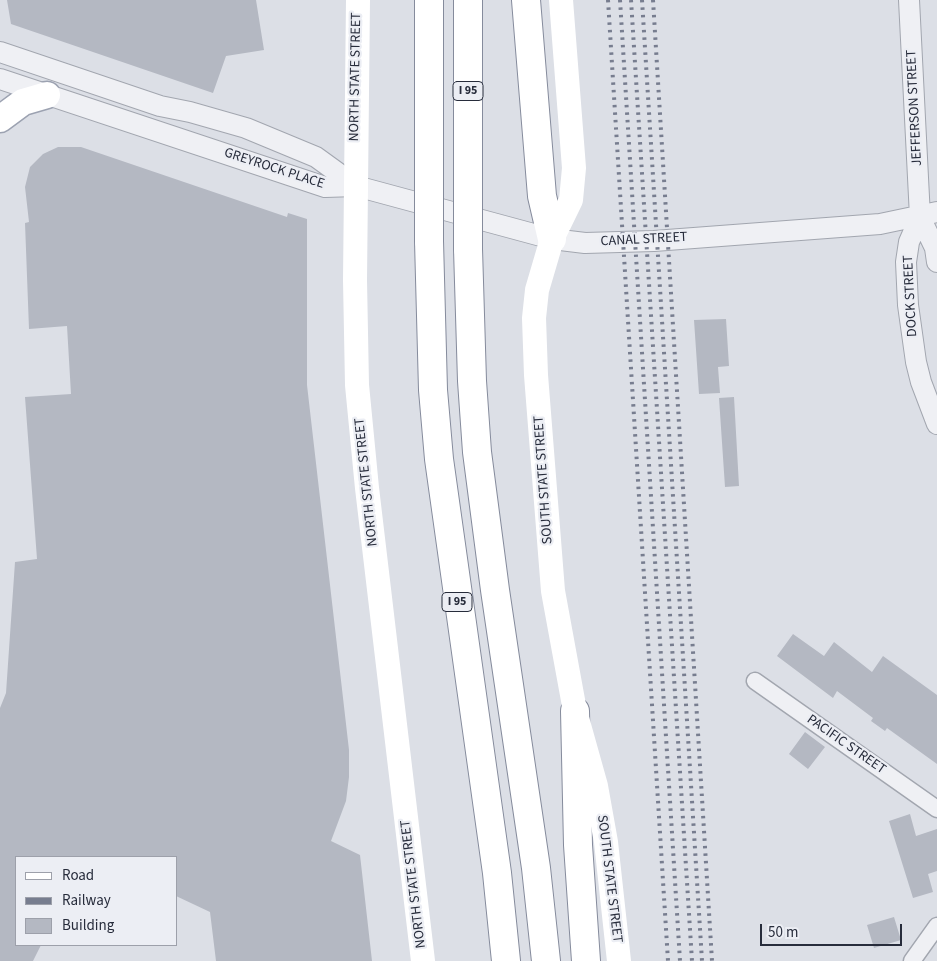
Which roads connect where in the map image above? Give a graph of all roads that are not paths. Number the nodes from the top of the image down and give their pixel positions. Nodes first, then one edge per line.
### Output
1 (358, 0) edge
2 (429, 0) edge
3 (468, 0) edge
4 (526, 0) edge
5 (561, 0) edge
6 (909, 0) edge
7 (0, 52) edge
8 (0, 79) edge
9 (47, 95) junction
10 (0, 119) edge
11 (356, 186) junction
12 (929, 215) edge
13 (552, 239) junction
14 (937, 262) edge
15 (937, 424) edge
16 (755, 680) dead end
17 (575, 711) junction
18 (937, 809) edge
19 (937, 926) edge
20 (423, 961) edge
21 (506, 961) edge
22 (546, 961) edge
23 (586, 961) edge
24 (619, 961) edge
25 (912, 961) edge

1 - 11 main road, NORTH STATE STREET
2 - 21 highway, I 95, bridge
3 - 22 highway, I 95, bridge
4 - 13 highway
5 - 13 main road, SOUTH STATE STREET
6 - 12 street, JEFFERSON STREET
7 - 11 street, GREYROCK PLACE
8 - 9 street, GREYROCK PLACE
9 - 10 main road
9 - 11 street, GREYROCK PLACE
11 - 13 street, CANAL STREET
11 - 20 main road, NORTH STATE STREET
12 - 13 street, CANAL STREET
12 - 14 street, DOCK STREET
12 - 15 street, DOCK STREET
13 - 17 main road, SOUTH STATE STREET
16 - 18 street, PACIFIC STREET
17 - 23 highway
17 - 24 main road, SOUTH STATE STREET
19 - 25 street

